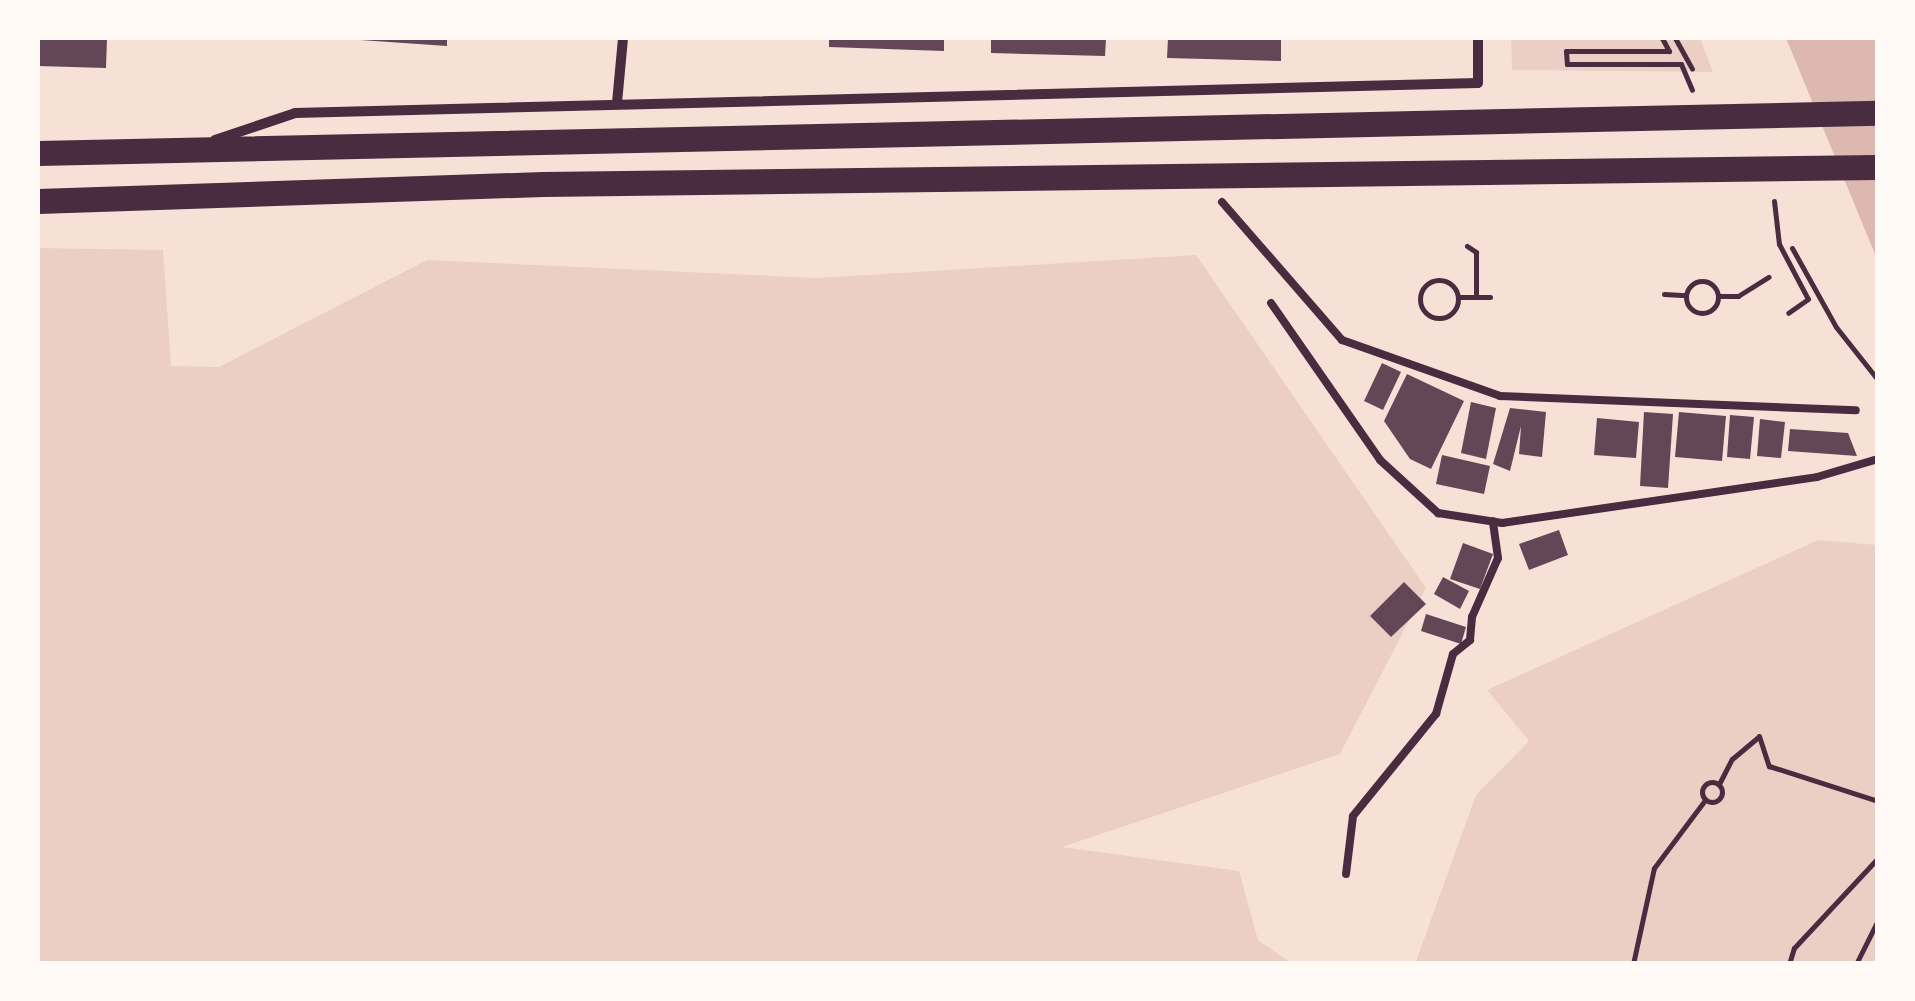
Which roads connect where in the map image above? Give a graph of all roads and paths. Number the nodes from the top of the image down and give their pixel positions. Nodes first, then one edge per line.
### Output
1 (623, 38) edge
2 (1478, 38) edge
3 (1662, 38) edge
4 (1675, 38) edge
5 (1692, 69) dead end
6 (617, 103) junction
7 (1699, 106) junction
8 (1878, 114) edge
9 (200, 146) junction
10 (38, 154) edge
11 (1878, 167) edge
12 (38, 201) edge
13 (1774, 201) dead end
14 (1222, 202) dead end
15 (1467, 246) dead end
16 (1792, 248) dead end
17 (1769, 277) dead end
18 (1664, 294) dead end
19 (1686, 295) junction
20 (1718, 296) junction
21 (1458, 297) junction
22 (1476, 297) junction
23 (1490, 297) dead end
24 (1271, 303) dead end
25 (1788, 313) dead end
26 (1878, 380) edge
27 (1856, 410) dead end
28 (1878, 459) edge
29 (1493, 522) junction
30 (1719, 784) junction
31 (1705, 800) junction
32 (1878, 801) edge
33 (1878, 858) edge
34 (1346, 874) dead end
35 (1878, 920) edge
36 (1633, 964) edge
37 (1788, 964) edge
38 (1856, 964) edge

1 - 6 street
2 - 6 street
3 - 7 path
4 - 5 path
6 - 9 street
7 - 8 main road
7 - 9 main road
9 - 10 main road
11 - 12 main road
13 - 25 path
14 - 27 lane
15 - 22 path
16 - 26 path
17 - 20 path
18 - 19 path
19 - 20 path
19 - 20 path
21 - 21 path
21 - 22 path
22 - 23 path
24 - 29 lane
28 - 29 lane
29 - 34 lane
30 - 31 path
30 - 31 path
30 - 32 path
31 - 36 path
33 - 37 path
35 - 38 path

